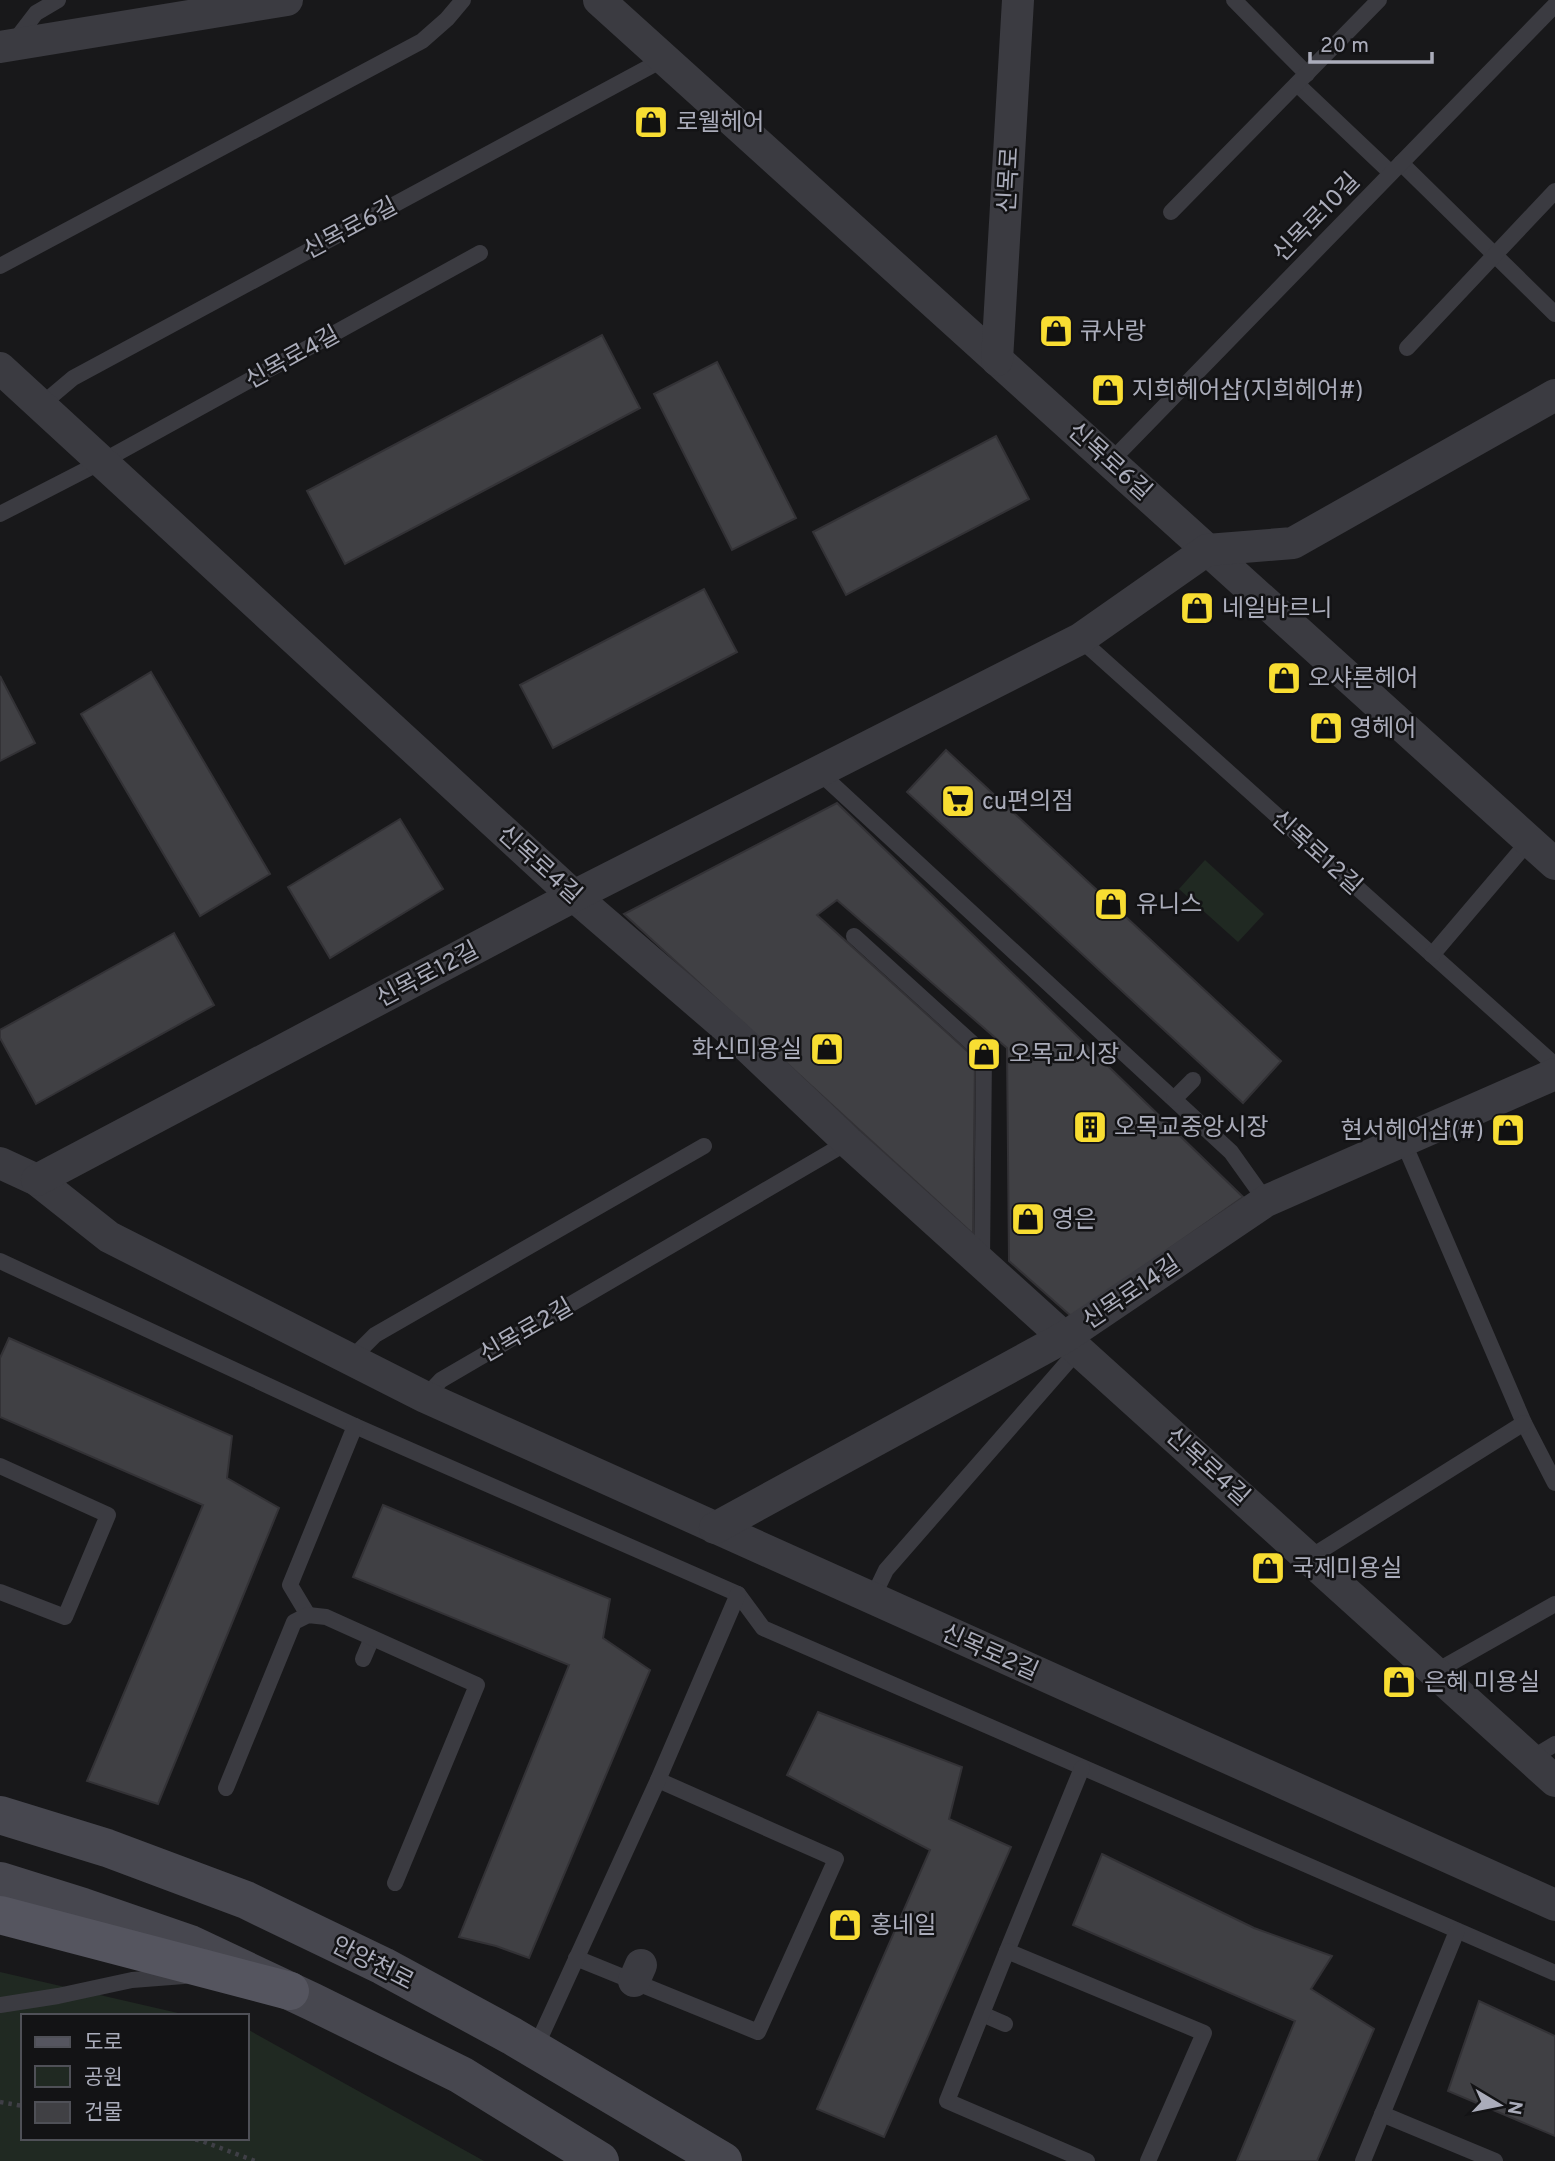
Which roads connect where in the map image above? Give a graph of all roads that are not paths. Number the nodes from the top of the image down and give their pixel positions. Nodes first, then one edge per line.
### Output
1 (58, 0) edge
2 (287, 0) edge
3 (463, 0) edge
4 (599, 0) edge
5 (1018, 0) edge
6 (1234, 0) edge
7 (1379, 0) edge
8 (1555, 5) edge
9 (6, 46) edge
10 (664, 59) junction
11 (1302, 79) junction
12 (1396, 168) junction
13 (1555, 191) edge
14 (1171, 212) dead end
15 (480, 254) dead end
16 (1494, 256) junction
17 (0, 266) edge
18 (1555, 314) edge
19 (1407, 348) dead end
20 (997, 360) junction
21 (0, 368) edge
22 (1555, 396) edge
23 (41, 405) junction
24 (103, 461) junction
25 (1110, 462) junction
26 (0, 514) edge
27 (1208, 550) junction
28 (1080, 639) junction
29 (818, 772) junction
30 (1529, 841) junction
31 (1555, 864) edge
32 (574, 896) junction
33 (854, 936) dead end
34 (1432, 955) junction
35 (1555, 1065) edge
36 (1555, 1074) edge
37 (1193, 1080) dead end
38 (1174, 1100) junction
39 (1403, 1141) junction
40 (848, 1142) junction
41 (704, 1146) dead end
42 (0, 1163) edge
43 (37, 1180) junction
44 (1266, 1201) junction
45 (982, 1260) junction
46 (0, 1261) edge
47 (1072, 1343) junction
48 (351, 1360) junction
49 (425, 1397) junction
50 (1524, 1423) junction
51 (355, 1426) junction
52 (0, 1466) edge
53 (1555, 1483) edge
54 (715, 1528) junction
55 (1309, 1558) junction
56 (0, 1592) edge
57 (738, 1594) junction
58 (872, 1599) junction
59 (1555, 1604) edge
60 (307, 1615) junction
61 (372, 1638) junction
62 (363, 1659) dead end
63 (1435, 1672) junction
64 (1543, 1751) edge
65 (1082, 1768) junction
66 (658, 1780) junction
67 (1555, 1781) edge
68 (226, 1788) dead end
69 (0, 1815) edge
70 (0, 1881) edge
71 (395, 1883) dead end
72 (1555, 1905) edge
73 (0, 1915) edge
74 (1457, 1931) junction
75 (1007, 1951) junction
76 (576, 1958) junction
77 (1555, 1973) edge
78 (240, 1977) junction
79 (290, 1991) junction
80 (0, 2006) edge
81 (982, 2014) junction
82 (1005, 2024) dead end
83 (535, 2049) junction
84 (1382, 2114) junction
85 (600, 2161) edge
86 (723, 2161) edge
87 (1087, 2161) edge
88 (1148, 2161) edge
89 (1363, 2161) edge
90 (1494, 2161) edge

1 - 9 lane
2 - 9 street
3 - 17 lane
4 - 10 street, 신목로6길
5 - 20 street, 신목로
6 - 11 lane
7 - 11 lane
8 - 12 lane, 신목로10길
10 - 20 street, 신목로6길
10 - 23 lane, 신목로6길
11 - 12 lane
11 - 14 lane
12 - 16 lane
12 - 25 lane, 신목로10길
13 - 16 lane
15 - 24 lane, 신목로4길
16 - 18 lane
16 - 19 lane
20 - 25 street, 신목로6길
21 - 23 street, 신목로4길
22 - 27 street
23 - 24 street, 신목로4길
24 - 26 lane
24 - 32 street, 신목로4길
25 - 27 street, 신목로6길
27 - 28 street, 신목로12길
27 - 30 street, 신목로6길
28 - 29 street, 신목로12길
28 - 34 lane, 신목로12길
29 - 32 street, 신목로12길
29 - 38 lane
30 - 31 street, 신목로6길
30 - 34 lane
32 - 40 street, 신목로4길
32 - 43 street, 신목로12길
33 - 45 lane
34 - 35 lane, 신목로12길
36 - 39 street, 신목로14길
37 - 38 lane
38 - 44 lane
39 - 44 street, 신목로14길
39 - 50 lane
40 - 45 street, 신목로4길
40 - 49 lane, 신목로2길
41 - 48 lane
42 - 43 street, 신목로2길
43 - 48 street, 신목로2길
44 - 47 street, 신목로14길
45 - 47 street, 신목로4길
46 - 51 lane
47 - 54 street, 신목로14길
47 - 55 street, 신목로4길
47 - 58 lane
48 - 49 street, 신목로2길
49 - 54 street, 신목로2길
50 - 53 lane
50 - 55 lane
51 - 57 lane
51 - 60 lane
52 - 56 lane
54 - 58 street, 신목로2길
55 - 63 street, 신목로4길
57 - 65 lane
57 - 66 lane
58 - 72 street, 신목로2길
59 - 63 lane
60 - 61 lane
60 - 68 lane
61 - 62 lane
61 - 71 lane
63 - 64 street, 신목로4길
64 - 67 street, 신목로4길
65 - 74 lane
65 - 75 lane
66 - 76 lane
66 - 76 lane
69 - 83 main road, 안양천로
70 - 79 main road
73 - 78 main road
74 - 77 lane
74 - 84 lane
75 - 81 lane
75 - 88 lane
76 - 83 lane
78 - 79 main road
78 - 80 lane
79 - 85 main road
81 - 82 lane
81 - 87 lane
83 - 86 main road, 안양천로
84 - 89 lane
84 - 90 lane

